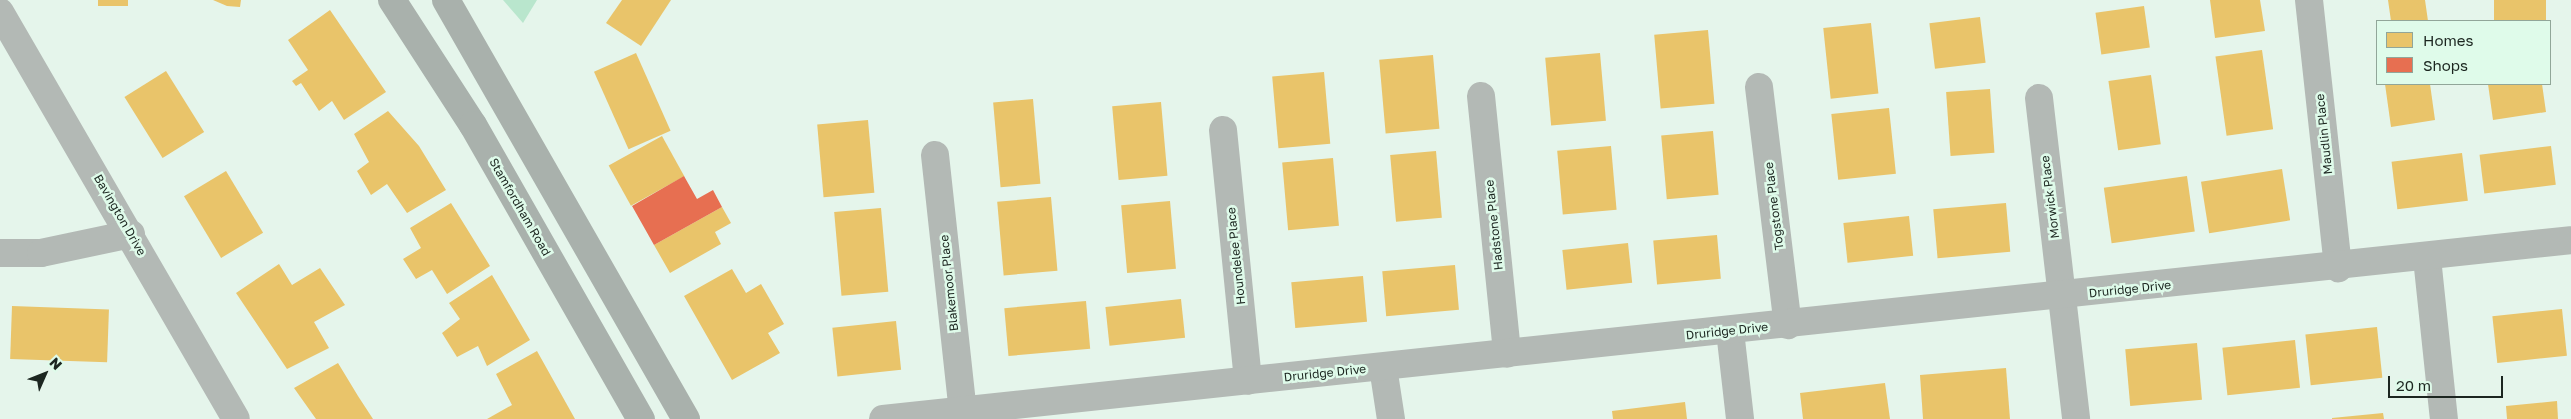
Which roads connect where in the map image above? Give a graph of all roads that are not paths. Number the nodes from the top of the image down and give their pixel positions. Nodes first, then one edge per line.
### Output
1 (392, 0) edge
2 (446, 0) edge
3 (2309, 0) edge
4 (0, 12) edge
5 (1759, 87) dead end
6 (1481, 96) dead end
7 (2039, 98) dead end
8 (1223, 130) dead end
9 (935, 155) dead end
10 (131, 234) junction
11 (2571, 240) edge
12 (0, 254) edge
13 (2426, 258) junction
14 (2338, 268) junction
15 (2062, 296) junction
16 (1788, 325) junction
17 (1730, 331) junction
18 (1507, 354) junction
19 (1383, 367) junction
20 (1248, 381) junction
21 (963, 411) junction
22 (236, 419) edge
23 (641, 419) edge
24 (686, 419) edge
25 (884, 419) edge
26 (1391, 419) edge
27 (1740, 419) edge
28 (2076, 419) edge
29 (2444, 419) edge

1 - 23 main road, Stamfordham Road
2 - 24 main road
3 - 14 street, Maudlin Place
4 - 10 street, Bavington Drive
5 - 16 street, Togstone Place
6 - 18 street, Hadstone Place
7 - 15 street, Morwick Place
8 - 20 street, Houndelee Place
9 - 21 street, Blakemoor Place
10 - 12 street
10 - 22 street, Bavington Drive
11 - 13 street, Druridge Drive
13 - 14 street, Druridge Drive
13 - 29 street
14 - 15 street, Druridge Drive
15 - 16 street, Druridge Drive
15 - 28 street, Morwick Place
16 - 17 street, Druridge Drive
17 - 18 street, Druridge Drive
17 - 27 street
18 - 19 street, Druridge Drive
19 - 20 street, Druridge Drive
19 - 26 street
20 - 21 street, Druridge Drive
21 - 25 street, Druridge Drive

